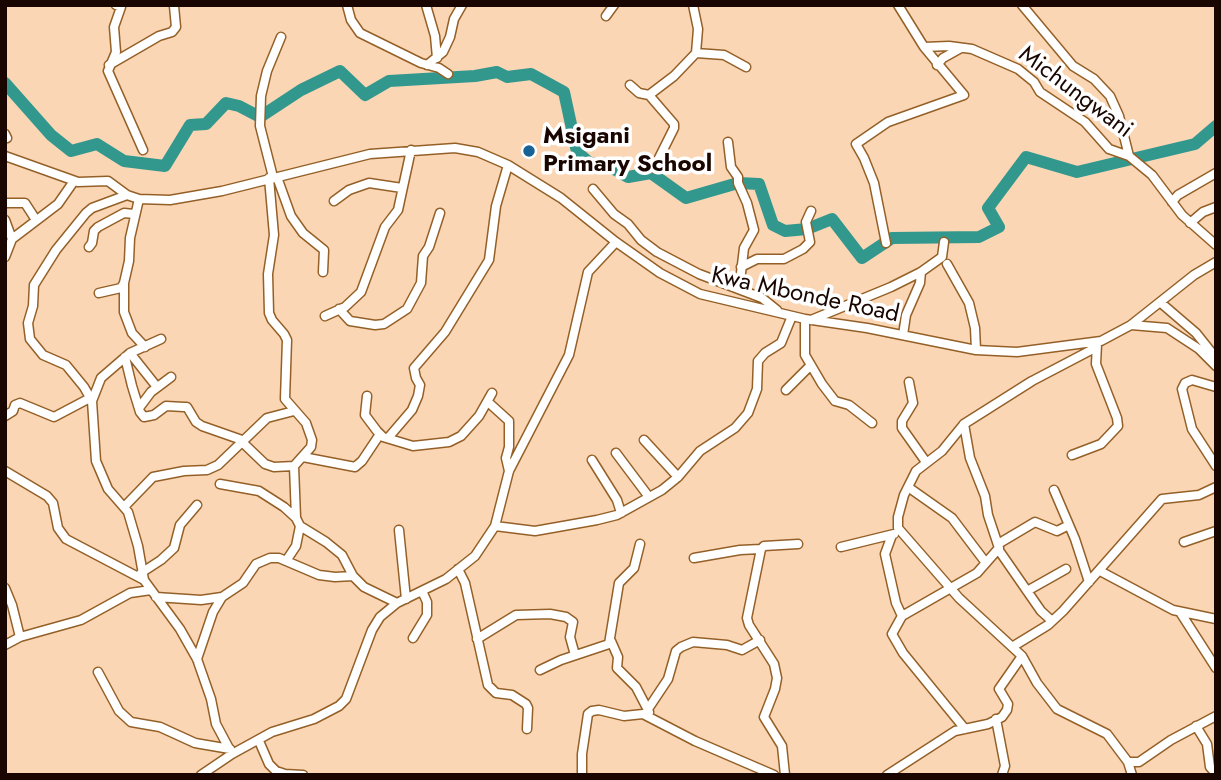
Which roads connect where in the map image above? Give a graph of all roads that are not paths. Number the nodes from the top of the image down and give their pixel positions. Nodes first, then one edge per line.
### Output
1 (116, 5) edge
2 (347, 5) edge
3 (426, 5) edge
4 (462, 5) edge
5 (614, 5) edge
6 (693, 5) edge
7 (898, 5) edge
8 (1022, 5) edge
9 (174, 6) edge
10 (606, 16) dead end
11 (281, 37) dead end
12 (923, 47) junction
13 (961, 48) junction
14 (696, 53) junction
15 (437, 58) junction
16 (110, 65) junction
17 (427, 65) junction
18 (937, 65) junction
19 (746, 67) dead end
20 (448, 74) dead end
21 (630, 85) dead end
22 (649, 95) junction
23 (728, 142) dead end
24 (143, 150) dead end
25 (411, 150) junction
26 (5, 156) edge
27 (1129, 156) junction
28 (508, 165) junction
29 (654, 168) dead end
30 (1216, 173) edge
31 (273, 177) junction
32 (74, 181) junction
33 (402, 188) junction
34 (593, 189) dead end
35 (127, 195) junction
36 (139, 199) junction
37 (334, 201) dead end
38 (1172, 202) junction
39 (5, 203) edge
40 (1216, 206) edge
41 (811, 211) dead end
42 (439, 213) dead end
43 (134, 214) junction
44 (36, 219) junction
45 (5, 220) edge
46 (1190, 223) junction
47 (10, 242) edge
48 (616, 242) junction
49 (944, 242) dead end
50 (886, 243) dead end
51 (1216, 245) edge
52 (89, 247) dead end
53 (5, 257) edge
54 (1216, 262) edge
55 (947, 264) dead end
56 (741, 267) junction
57 (323, 272) dead end
58 (921, 272) junction
59 (124, 283) junction
60 (735, 287) junction
61 (99, 293) dead end
62 (1162, 304) junction
63 (339, 309) junction
64 (780, 313) junction
65 (325, 316) dead end
66 (792, 316) junction
67 (808, 319) junction
68 (1131, 325) junction
69 (1167, 328) junction
70 (903, 335) junction
71 (161, 339) dead end
72 (1097, 344) junction
73 (145, 347) junction
74 (976, 349) junction
75 (128, 355) junction
76 (1216, 358) edge
77 (810, 366) junction
78 (1216, 366) edge
79 (171, 377) dead end
80 (909, 382) dead end
81 (157, 387) junction
82 (1216, 387) edge
83 (786, 390) dead end
84 (492, 393) dead end
85 (367, 396) dead end
86 (91, 400) junction
87 (488, 402) junction
88 (139, 408) junction
89 (294, 411) junction
90 (5, 416) edge
91 (872, 423) dead end
92 (964, 424) junction
93 (384, 436) junction
94 (644, 440) dead end
95 (242, 441) junction
96 (616, 453) dead end
97 (1072, 455) dead end
98 (303, 457) junction
99 (592, 460) dead end
100 (926, 462) junction
101 (1216, 466) edge
102 (295, 467) junction
103 (5, 471) edge
104 (509, 471) junction
105 (678, 477) junction
106 (220, 484) dead end
107 (1216, 486) edge
108 (908, 487) junction
109 (1054, 490) dead end
110 (649, 497) junction
111 (197, 505) dead end
112 (124, 507) junction
113 (621, 513) junction
114 (298, 522) junction
115 (1069, 525) junction
116 (495, 526) junction
117 (399, 530) dead end
118 (1216, 531) edge
119 (896, 533) junction
120 (1184, 542) dead end
121 (640, 544) dead end
122 (798, 544) dead end
123 (841, 547) dead end
124 (998, 547) junction
125 (761, 548) junction
126 (694, 558) dead end
127 (286, 561) junction
128 (986, 563) junction
129 (458, 569) junction
130 (1066, 569) dead end
131 (1100, 571) junction
132 (143, 576) junction
133 (353, 576) junction
134 (1089, 582) junction
135 (5, 588) edge
136 (422, 590) junction
137 (951, 590) junction
138 (1027, 591) junction
139 (154, 593) junction
140 (222, 597) junction
141 (402, 601) junction
142 (1180, 612) junction
143 (902, 616) junction
144 (1216, 619) edge
145 (1052, 621) junction
146 (20, 637) junction
147 (413, 638) dead end
148 (477, 639) junction
149 (760, 640) junction
150 (611, 641) junction
151 (5, 645) edge
152 (1012, 648) junction
153 (575, 655) junction
154 (1022, 656) junction
155 (197, 659) junction
156 (1216, 668) edge
157 (540, 670) dead end
158 (98, 672) dead end
159 (648, 709) junction
160 (1216, 716) edge
161 (653, 718) junction
162 (996, 719) junction
163 (1196, 726) junction
164 (527, 729) dead end
165 (965, 729) junction
166 (259, 741) junction
167 (231, 751) junction
168 (1128, 762) junction
169 (211, 766) junction
170 (1210, 767) junction
171 (201, 775) edge
172 (219, 775) edge
173 (285, 775) edge
174 (303, 775) edge
175 (582, 775) edge
176 (774, 775) edge
177 (785, 775) edge
178 (887, 775) edge
179 (1002, 775) edge
180 (1132, 775) edge
181 (1203, 775) edge
182 (1216, 775) edge

1 - 16 street
2 - 17 street
3 - 15 street
4 - 15 street
5 - 10 street
6 - 14 street
7 - 12 street
8 - 27 street
9 - 16 street
11 - 31 street
12 - 13 street, Michungwani
12 - 18 street
13 - 18 street
13 - 27 street, Michungwani
14 - 19 street
14 - 22 street
15 - 17 street
16 - 24 street
17 - 20 street
18 - 50 street
21 - 22 street
22 - 29 street
23 - 56 street
25 - 28 street, Kwa Mbonde Road
25 - 31 street, Kwa Mbonde Road
25 - 33 street
26 - 32 street, Kwa Mbonde Road
27 - 38 street, Michungwani
28 - 48 street, Kwa Mbonde Road
28 - 93 street
30 - 38 street
31 - 36 street, Kwa Mbonde Road
31 - 57 street
31 - 89 street
32 - 35 street, Kwa Mbonde Road
32 - 44 street
33 - 37 street
33 - 63 street
34 - 60 street
35 - 36 street, Kwa Mbonde Road
35 - 86 street
36 - 43 street
38 - 46 street, Michungwani
39 - 44 street
40 - 46 street
41 - 56 street
42 - 63 street
43 - 52 street
43 - 59 street
44 - 47 street
45 - 47 street
46 - 51 street, Michungwani
47 - 53 street
48 - 64 street, Kwa Mbonde Road
48 - 104 street
49 - 58 street
54 - 62 street, Kwa Mbonde Road
55 - 74 street
56 - 60 street
58 - 67 street
58 - 70 street
59 - 61 street
59 - 73 street
60 - 64 street
62 - 68 street, Kwa Mbonde Road
62 - 69 street
62 - 76 street
63 - 65 street
64 - 66 street, Kwa Mbonde Road
66 - 67 street, Kwa Mbonde Road
66 - 105 street
67 - 70 street, Kwa Mbonde Road
67 - 77 street
68 - 69 street
68 - 72 street, Kwa Mbonde Road
69 - 78 street
70 - 74 street, Kwa Mbonde Road
71 - 73 street
72 - 74 street, Kwa Mbonde Road
72 - 92 street
72 - 97 street
73 - 75 street
75 - 81 street
75 - 86 street
75 - 88 street
77 - 83 street
77 - 91 street
79 - 81 street
80 - 100 street
81 - 88 street
82 - 101 street
84 - 87 street
85 - 93 street
86 - 90 street
86 - 112 street
87 - 93 street
87 - 104 street
88 - 95 street
89 - 95 street
89 - 98 street
92 - 100 street
92 - 124 street
93 - 98 street
94 - 105 street
95 - 102 street
95 - 112 street
96 - 110 street
98 - 102 street
99 - 113 street
100 - 108 street
102 - 114 street
103 - 132 street
104 - 116 street
105 - 110 street
106 - 114 street
107 - 131 street
108 - 119 street
108 - 128 street
109 - 115 street
110 - 113 street
111 - 132 street
112 - 132 street
113 - 116 street
114 - 127 street
114 - 133 street
115 - 124 street
115 - 134 street
116 - 129 street
117 - 141 street
118 - 120 street
119 - 123 street
119 - 137 street
119 - 143 street
121 - 150 street
122 - 125 street
124 - 128 street
124 - 138 street
125 - 126 street
125 - 149 street
127 - 133 street
127 - 140 street
128 - 137 street
129 - 136 street
129 - 148 street
130 - 138 street
131 - 134 street
131 - 142 street
132 - 139 street
133 - 141 street
134 - 145 street
135 - 146 street
136 - 141 street
136 - 147 street
137 - 143 street
137 - 152 street
138 - 145 street
139 - 140 street
139 - 146 street
139 - 155 street
140 - 155 street
141 - 166 street
142 - 144 street
142 - 156 street
143 - 165 street
145 - 152 street
146 - 151 street
148 - 153 street
148 - 164 street
149 - 159 street
149 - 177 street
150 - 153 street
150 - 159 street
152 - 154 street
153 - 157 street
154 - 162 street
154 - 168 street
155 - 167 street
158 - 167 street
159 - 161 street
160 - 163 street
161 - 175 street
161 - 176 street
162 - 165 street
162 - 179 street
163 - 168 street
163 - 170 street
165 - 178 street
166 - 167 street
166 - 173 street
167 - 169 street
168 - 180 street
169 - 171 street
169 - 172 street
170 - 181 street
170 - 182 street
173 - 174 street

